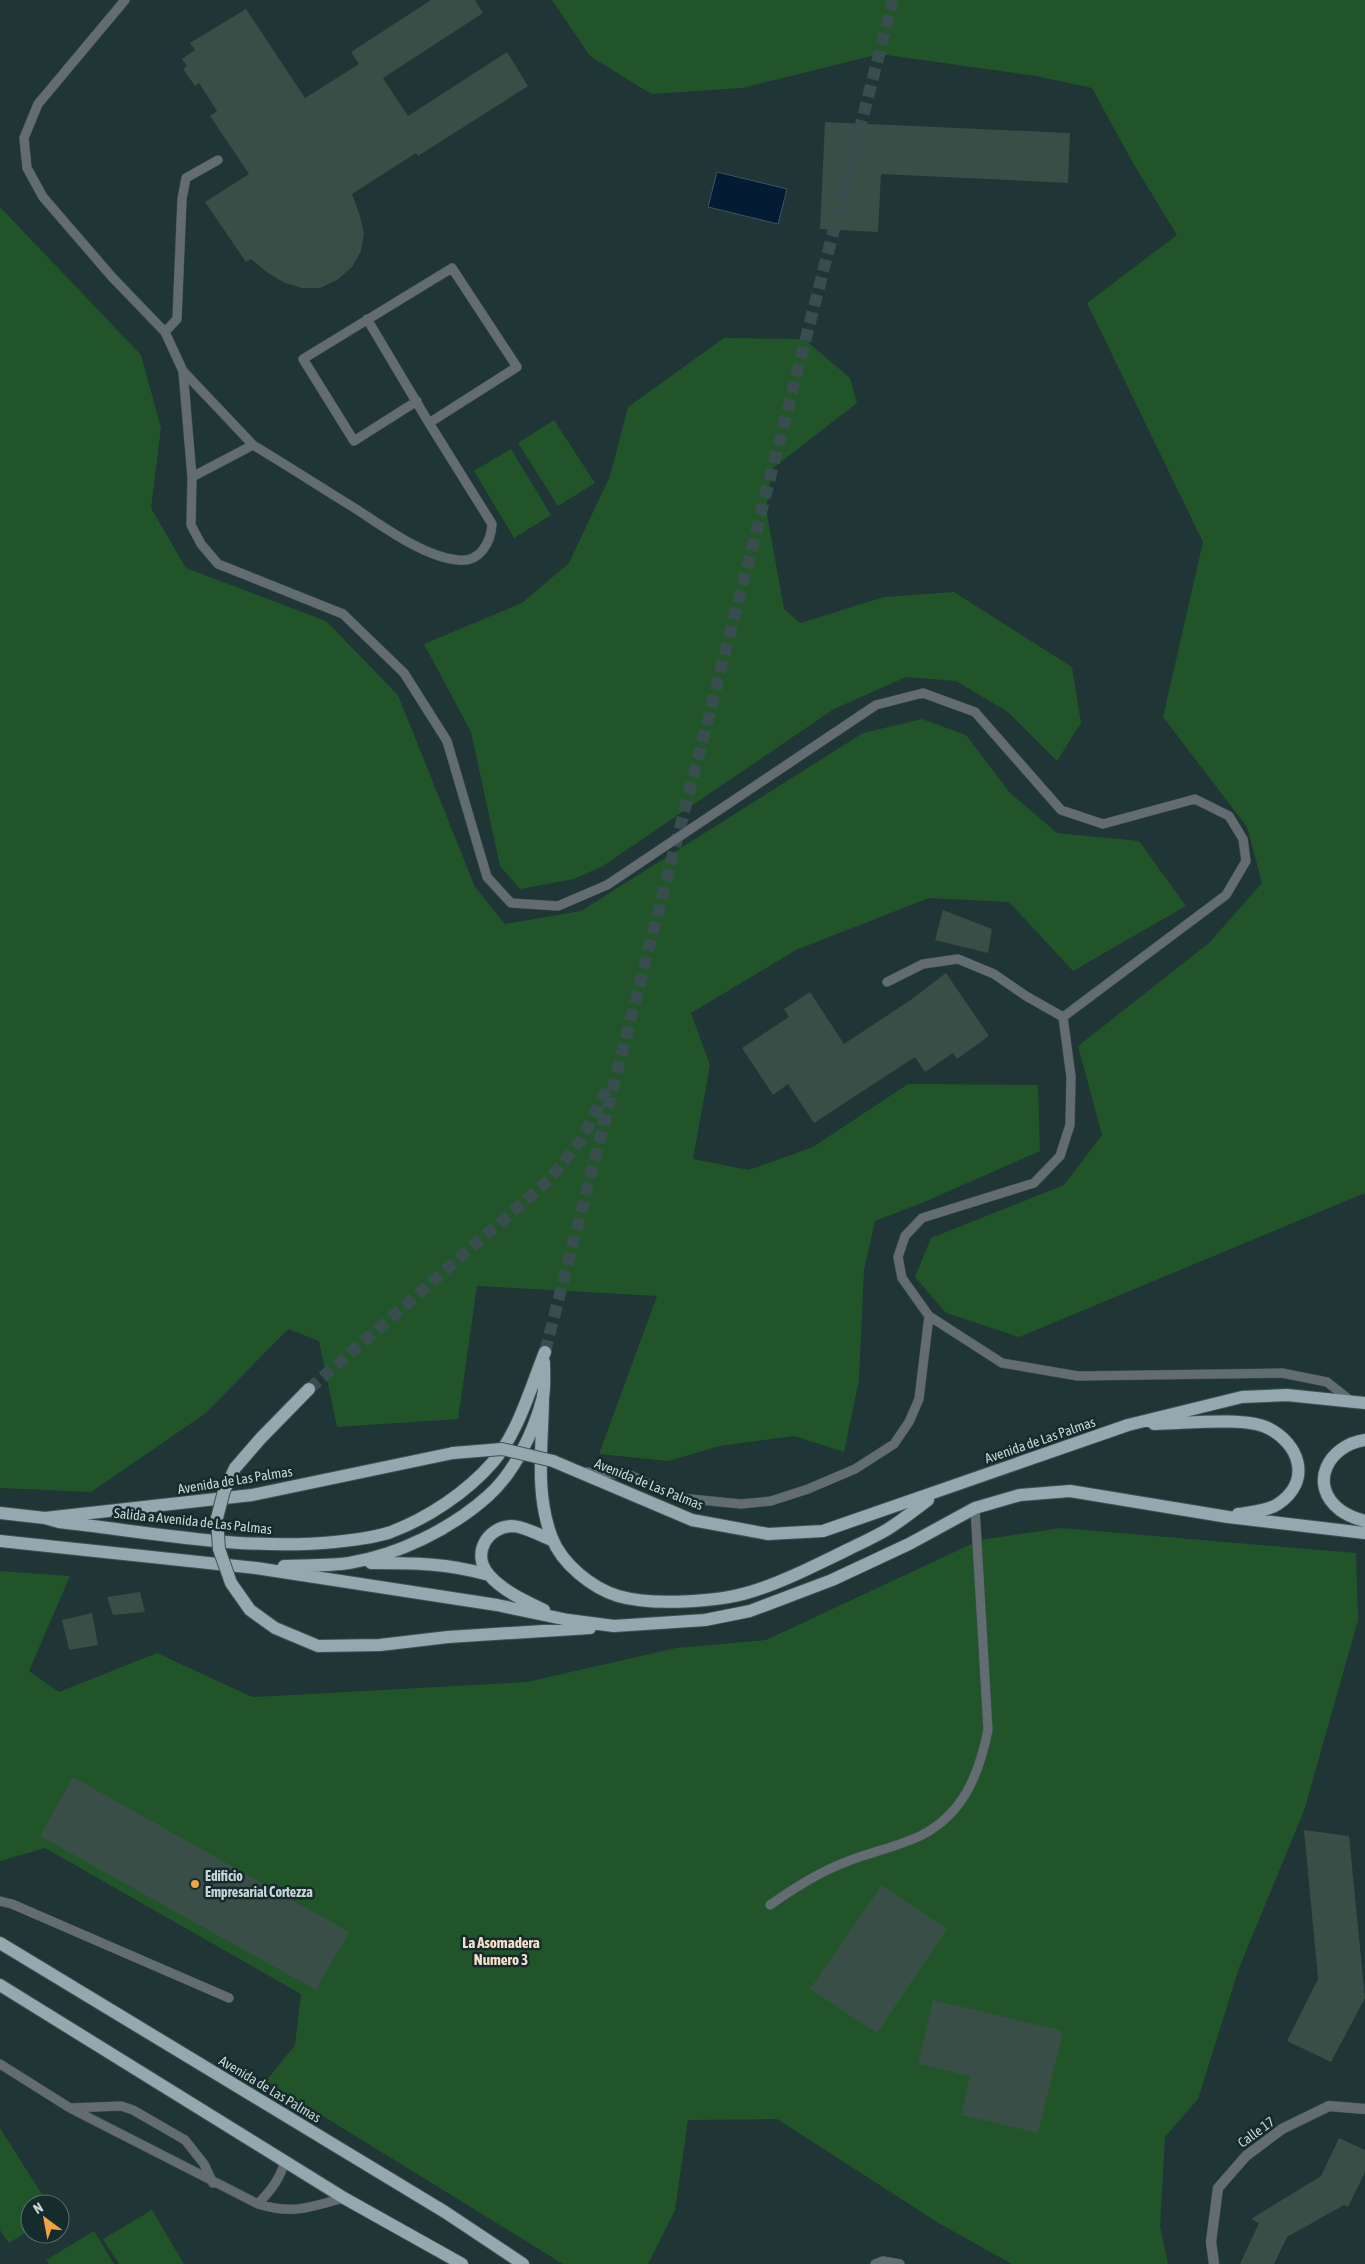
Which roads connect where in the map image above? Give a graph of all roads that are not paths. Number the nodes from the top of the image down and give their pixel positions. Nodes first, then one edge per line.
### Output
1 (125, 0) edge
2 (218, 160) dead end
3 (367, 319) junction
4 (165, 332) junction
5 (183, 370) junction
6 (416, 401) junction
7 (429, 423) junction
8 (253, 444) junction
9 (192, 477) junction
10 (887, 982) dead end
11 (1063, 1017) junction
12 (928, 1316) junction
13 (309, 1389) tunnel mouth
14 (543, 1395) junction
15 (1351, 1401) junction
16 (1365, 1403) edge
17 (1128, 1425) junction
18 (1365, 1440) edge
19 (578, 1472) junction
20 (940, 1491) junction
21 (975, 1508) junction
22 (0, 1513) edge
23 (1228, 1516) junction
24 (45, 1518) junction
25 (1365, 1521) edge
26 (1365, 1533) edge
27 (552, 1540) junction
28 (0, 1541) edge
29 (348, 1563) junction
30 (256, 1568) junction
31 (489, 1575) junction
32 (568, 1620) junction
33 (614, 1626) junction
34 (0, 1902) edge
35 (770, 1905) dead end
36 (0, 1943) edge
37 (0, 1985) edge
38 (229, 1998) dead end
39 (0, 2064) edge
40 (70, 2108) junction
41 (1365, 2109) edge
42 (285, 2161) junction
43 (213, 2183) junction
44 (344, 2198) junction
45 (258, 2204) junction
46 (462, 2264) edge
47 (523, 2264) edge
48 (876, 2264) edge
49 (900, 2264) edge
50 (1214, 2264) edge

1 - 4 lane
2 - 4 lane
3 - 6 lane
3 - 6 lane
3 - 7 lane
4 - 5 lane
5 - 8 lane
5 - 9 lane
6 - 7 lane
7 - 8 lane
8 - 9 lane
9 - 11 lane
10 - 11 lane
11 - 12 lane
12 - 15 lane
12 - 19 lane
13 - 33 main road, bridge
14 - 24 main road, Salida a Avenida de Las Palmas
14 - 27 main road
14 - 29 main road
15 - 16 main road, Avenida de Las Palmas
15 - 17 main road, Avenida de Las Palmas
17 - 20 main road, Avenida de Las Palmas
17 - 23 main road
18 - 25 main road
19 - 20 main road, Avenida de Las Palmas
19 - 24 main road, Avenida de Las Palmas, bridge
20 - 27 main road
21 - 23 main road
21 - 33 main road
21 - 35 lane
22 - 24 main road, Avenida de Las Palmas
23 - 26 main road
27 - 31 main road
28 - 30 main road
29 - 30 main road
29 - 31 main road
30 - 32 main road
31 - 32 main road
32 - 33 main road
34 - 38 lane
36 - 47 main road, Avenida de Las Palmas
37 - 42 main road
39 - 40 lane
40 - 43 lane
40 - 43 lane
41 - 50 street, Calle 17
42 - 44 main road
42 - 45 lane
43 - 45 lane
44 - 45 lane
44 - 46 main road
48 - 49 lane

